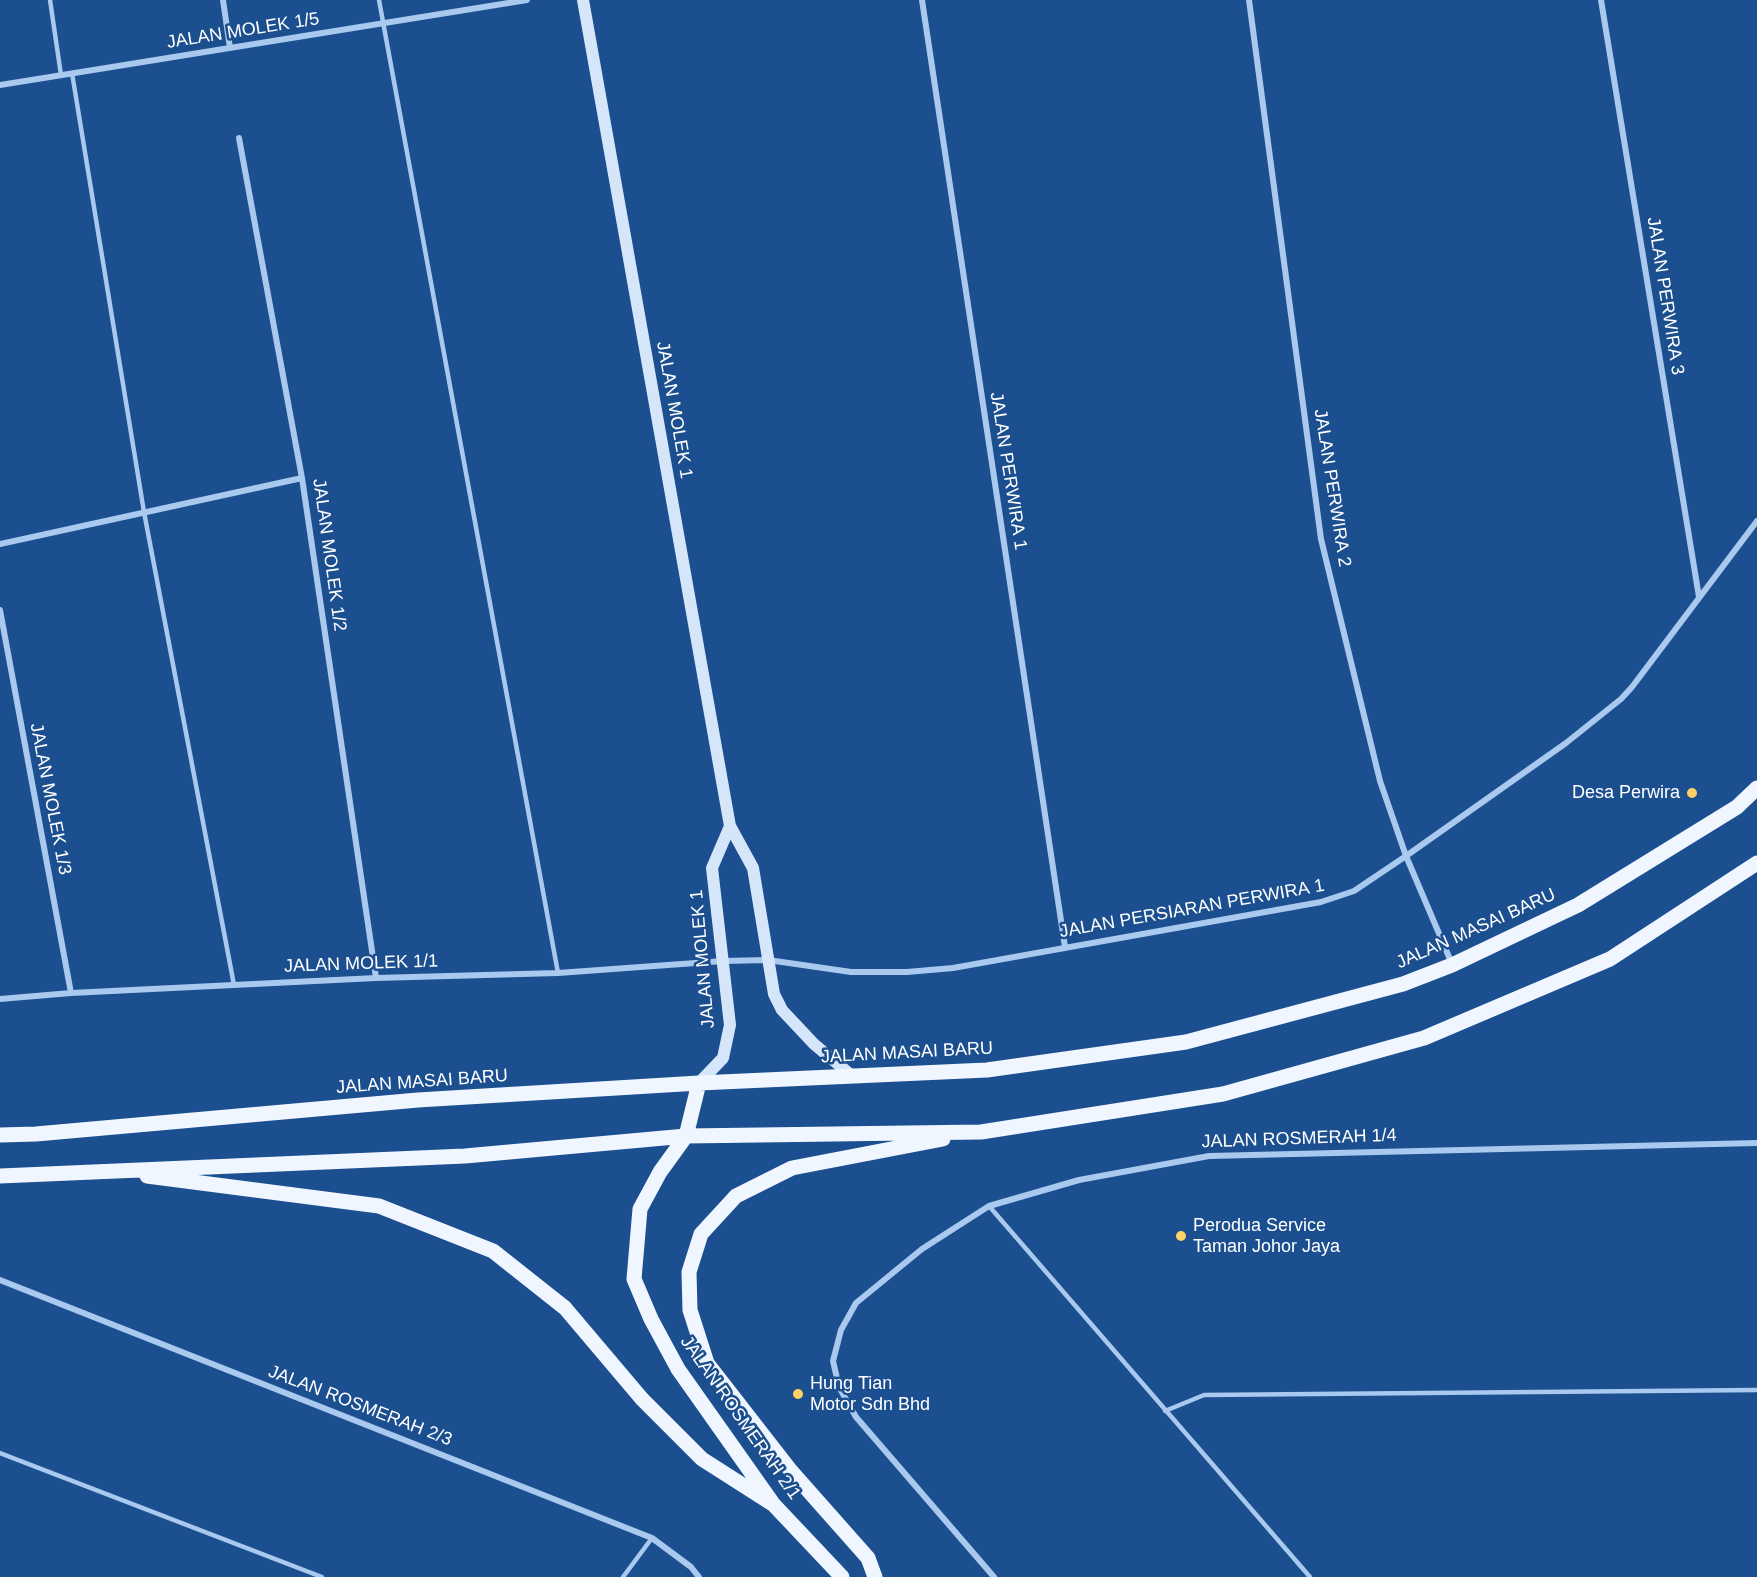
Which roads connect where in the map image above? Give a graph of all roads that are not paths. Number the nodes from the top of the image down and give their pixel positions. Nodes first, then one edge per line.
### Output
1 (50, 0) edge
2 (223, 0) edge
3 (379, 0) edge
4 (527, 0) edge
5 (583, 0) edge
6 (922, 0) edge
7 (1249, 0) edge
8 (1601, 0) edge
9 (382, 23) junction
10 (230, 48) junction
11 (72, 74) junction
12 (61, 75) junction
13 (0, 85) edge
14 (239, 138) dead end
15 (302, 478) junction
16 (144, 512) junction
17 (1757, 521) edge
18 (0, 544) edge
19 (1699, 597) junction
20 (0, 610) edge
21 (1757, 789) edge
22 (730, 826) junction
23 (1406, 856) junction
24 (1757, 862) edge
25 (1065, 947) junction
26 (768, 960) junction
27 (723, 961) junction
28 (1452, 964) junction
29 (558, 974) junction
30 (376, 978) junction
31 (234, 985) junction
32 (71, 993) junction
33 (0, 999) edge
34 (851, 1075) junction
35 (699, 1083) junction
36 (981, 1132) junction
37 (0, 1135) edge
38 (686, 1136) junction
39 (1757, 1143) edge
40 (105, 1171) junction
41 (0, 1176) edge
42 (989, 1206) junction
43 (0, 1280) edge
44 (1757, 1390) edge
45 (1165, 1411) junction
46 (0, 1453) edge
47 (774, 1505) junction
48 (652, 1538) junction
49 (322, 1577) edge
50 (623, 1577) edge
51 (699, 1577) edge
52 (842, 1577) edge
53 (874, 1577) edge
54 (994, 1577) edge
55 (1310, 1577) edge

1 - 12 lane
2 - 10 street
3 - 9 lane
4 - 9 street, JALAN MOLEK 1/5
5 - 22 street, JALAN MOLEK 1
6 - 25 street, JALAN PERWIRA 1
7 - 23 street, JALAN PERWIRA 2
8 - 19 street, JALAN PERWIRA 3
9 - 10 street, JALAN MOLEK 1/5
9 - 29 lane
10 - 11 street, JALAN MOLEK 1/5
11 - 12 street, JALAN MOLEK 1/5
11 - 16 lane
12 - 13 street, JALAN MOLEK 1/5
14 - 15 street, JALAN MOLEK 1/2
15 - 16 street
15 - 30 street, JALAN MOLEK 1/2
16 - 18 street
16 - 31 lane
17 - 19 street, JALAN PERSIARAN PERWIRA 1
19 - 23 street, JALAN PERSIARAN PERWIRA 1
20 - 32 street, JALAN MOLEK 1/3
21 - 28 main road, JALAN MASAI BARU
22 - 26 street, JALAN MOLEK 1
22 - 27 street, JALAN MOLEK 1
23 - 25 street, JALAN PERSIARAN PERWIRA 1
23 - 28 street, JALAN PERWIRA 2
24 - 36 main road
25 - 26 street, JALAN PERSIARAN PERWIRA 1
26 - 27 street, JALAN PERSIARAN PERWIRA 1
26 - 34 street, JALAN MOLEK 1
27 - 29 street, JALAN MOLEK 1/1
27 - 35 street, JALAN MOLEK 1
28 - 34 main road, JALAN MASAI BARU
29 - 30 street, JALAN MOLEK 1/1
30 - 31 street, JALAN MOLEK 1/1
31 - 32 street, JALAN MOLEK 1/1
32 - 33 street, JALAN MOLEK 1/1
34 - 35 main road, JALAN MASAI BARU
35 - 37 main road, JALAN MASAI BARU
35 - 38 main road
36 - 38 main road
36 - 53 main road
38 - 40 main road
38 - 47 main road, JALAN ROSMERAH 2/1
39 - 42 street, JALAN ROSMERAH 1/4
40 - 41 main road
40 - 47 main road
42 - 45 lane
42 - 54 street, JALAN ROSMERAH 1/4
43 - 48 street, JALAN ROSMERAH 2/3
44 - 45 lane
45 - 55 lane
46 - 49 lane
47 - 52 main road, JALAN ROSMERAH 2/1
48 - 50 lane
48 - 51 street, JALAN ROSMERAH 2/3

